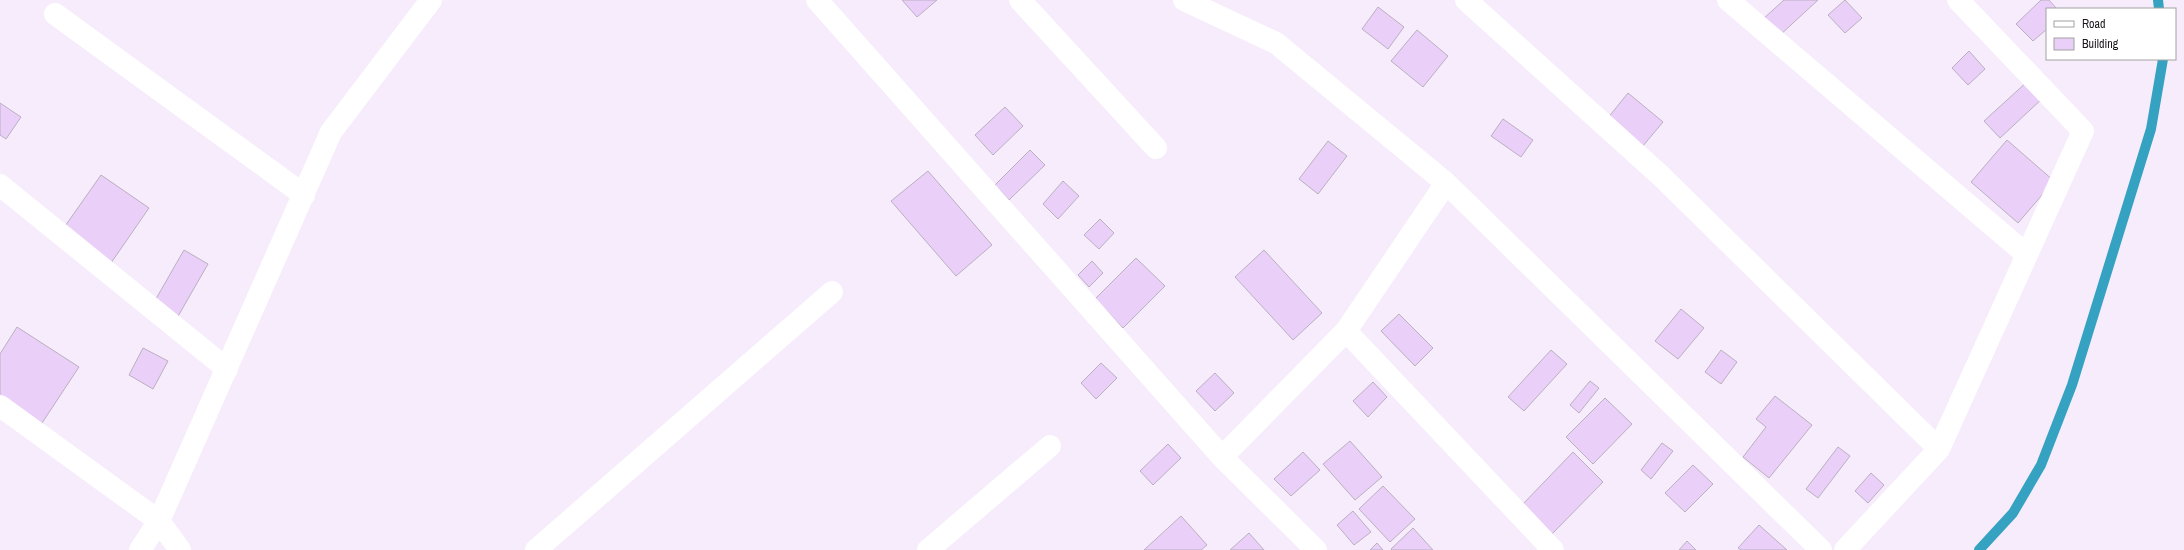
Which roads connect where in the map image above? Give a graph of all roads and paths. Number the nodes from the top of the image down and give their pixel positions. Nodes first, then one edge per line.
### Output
1 (431, 0) edge
2 (817, 0) edge
3 (1020, 0) edge
4 (1184, 0) edge
5 (1466, 0) edge
6 (1728, 0) edge
7 (1958, 0) edge
8 (55, 14) dead end
9 (1156, 148) dead end
10 (1446, 183) junction
11 (0, 185) edge
12 (304, 195) junction
13 (2027, 255) junction
14 (832, 292) dead end
15 (1346, 331) junction
16 (227, 369) junction
17 (0, 406) edge
18 (1050, 446) dead end
19 (1939, 450) junction
20 (1222, 457) junction
21 (159, 521) junction
22 (140, 550) edge
23 (180, 550) edge
24 (536, 550) edge
25 (928, 550) edge
26 (1316, 550) edge
27 (1553, 550) edge
28 (1821, 550) edge
29 (1845, 550) edge

1 - 12 street
2 - 20 street
3 - 9 street
4 - 10 street
5 - 19 street
6 - 13 street
7 - 13 street
8 - 12 street
10 - 15 street
10 - 28 street
11 - 16 street
12 - 16 street
13 - 19 street
14 - 24 street
15 - 20 street
15 - 27 street
16 - 21 street
17 - 21 street
18 - 25 street
19 - 29 street
20 - 26 street
21 - 22 street
21 - 23 street

